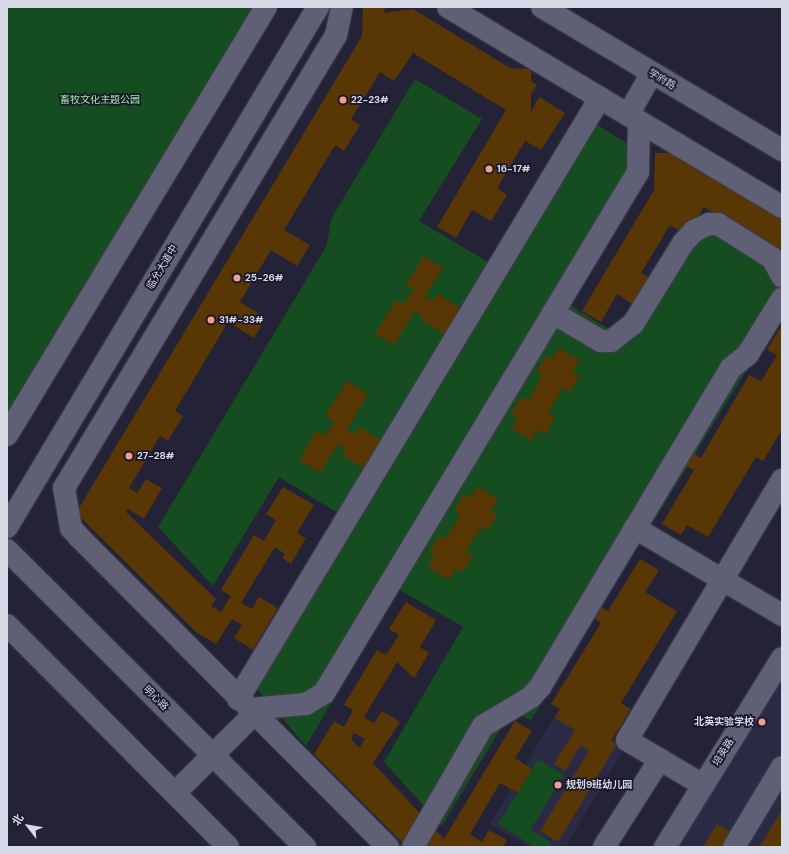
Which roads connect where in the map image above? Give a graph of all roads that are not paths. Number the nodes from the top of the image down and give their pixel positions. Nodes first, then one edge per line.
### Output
1 (266, 7) edge
2 (318, 7) edge
3 (342, 7) edge
4 (448, 7) edge
5 (542, 7) edge
6 (652, 73) junction
7 (600, 98) junction
8 (633, 118) junction
9 (782, 150) edge
10 (782, 207) edge
11 (782, 276) edge
12 (782, 299) edge
13 (553, 313) junction
14 (124, 331) junction
15 (148, 345) junction
16 (7, 435) edge
17 (782, 480) edge
18 (7, 527) edge
19 (635, 528) junction
20 (7, 550) edge
21 (722, 580) junction
22 (782, 615) edge
23 (7, 625) edge
24 (782, 658) edge
25 (246, 707) junction
26 (213, 755) junction
27 (660, 759) junction
28 (782, 767) edge
29 (703, 786) junction
30 (175, 794) junction
31 (228, 847) edge
32 (305, 847) edge
33 (388, 847) edge
34 (413, 847) edge
35 (604, 847) edge
36 (665, 847) edge
37 (734, 847) edge

1 - 16 street
2 - 14 street, 临允大道中
3 - 15 street
4 - 7 street
5 - 6 street, 学府路
6 - 8 street
6 - 9 street, 学府路
7 - 8 street
7 - 25 street
8 - 10 street
8 - 13 street
11 - 13 street
12 - 19 street
13 - 25 street
14 - 15 street
14 - 18 street, 临允大道中
15 - 25 street
17 - 21 street
19 - 21 street
19 - 34 street
20 - 26 street, 明心路
21 - 22 street
21 - 27 street
23 - 30 street
24 - 29 street, 培英路
25 - 26 street
25 - 33 street
26 - 30 street
26 - 32 street, 明心路
27 - 29 street
27 - 35 street
28 - 37 street
29 - 36 street, 培英路
30 - 31 street

